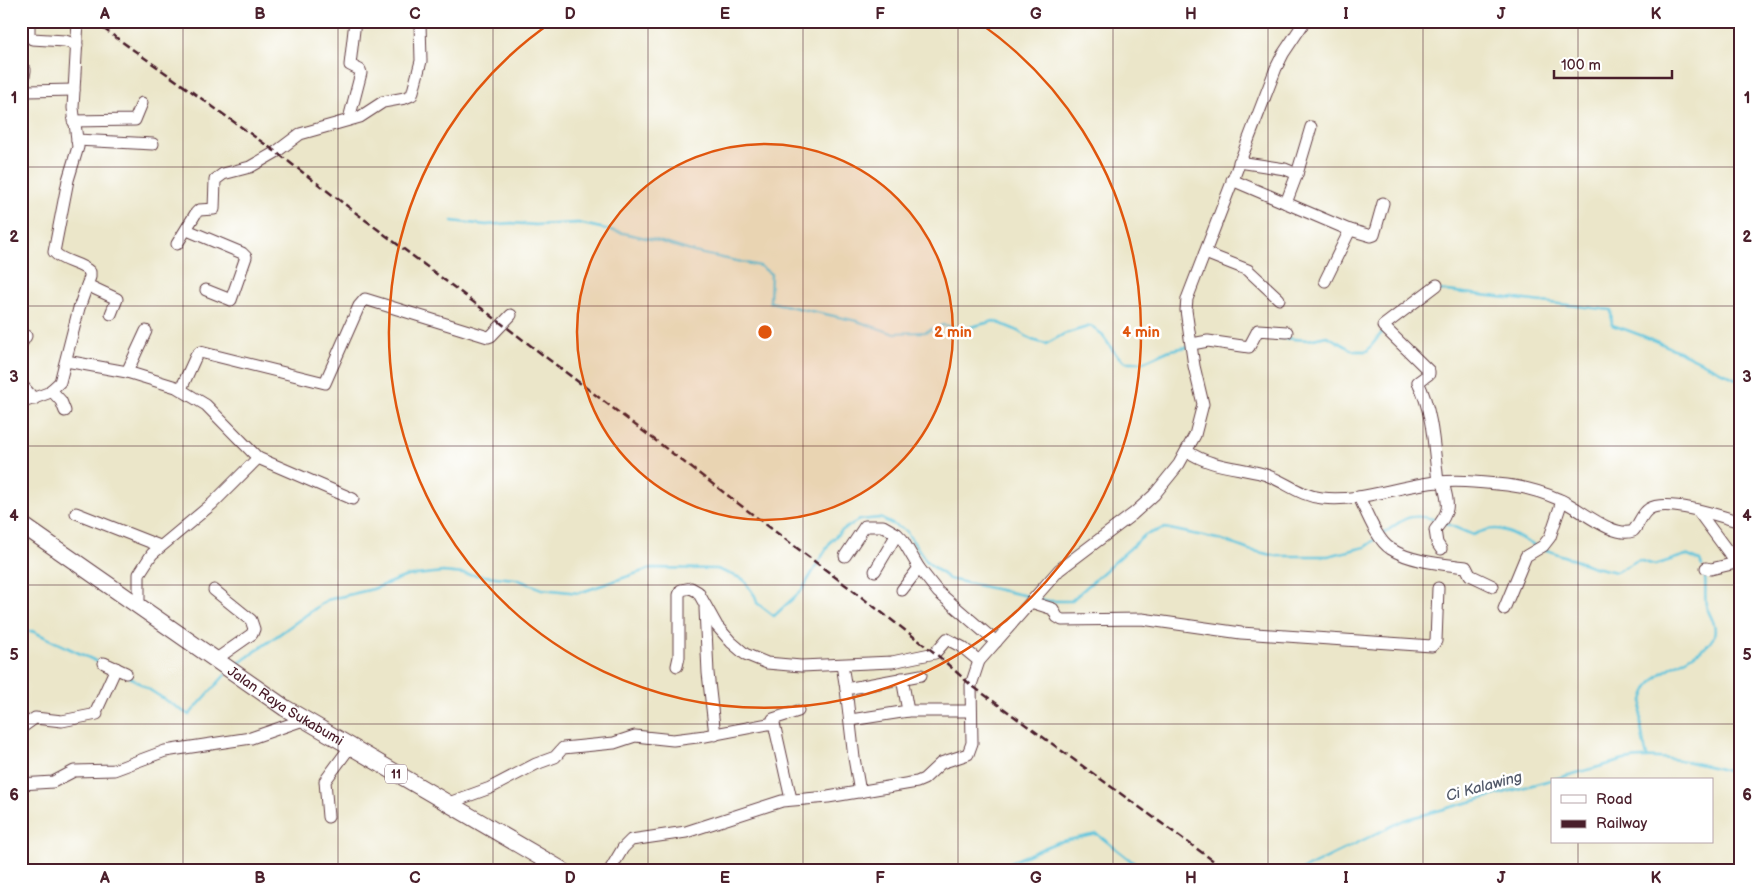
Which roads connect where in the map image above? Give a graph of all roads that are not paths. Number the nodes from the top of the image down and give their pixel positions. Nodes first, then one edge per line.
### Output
1 (29, 21) edge
2 (78, 21) edge
3 (355, 21) edge
4 (418, 21) edge
5 (1305, 21) edge
6 (77, 45) junction
7 (21, 68) edge
8 (74, 90) junction
9 (142, 103) dead end
10 (349, 119) junction
11 (73, 121) junction
12 (1311, 126) dead end
13 (77, 140) junction
14 (153, 144) dead end
15 (1238, 162) junction
16 (1297, 174) junction
17 (1232, 180) junction
18 (1286, 203) junction
19 (1382, 204) dead end
20 (187, 230) junction
21 (1350, 230) junction
22 (176, 244) dead end
23 (1205, 252) junction
24 (1325, 281) dead end
25 (87, 285) junction
26 (1437, 285) dead end
27 (206, 290) dead end
28 (1279, 299) dead end
29 (111, 314) dead end
30 (511, 315) dead end
31 (146, 332) dead end
32 (1287, 332) dead end
33 (1192, 346) junction
34 (66, 361) junction
35 (127, 372) junction
36 (21, 384) edge
37 (181, 389) junction
38 (51, 390) junction
39 (34, 399) junction
40 (21, 403) edge
41 (65, 411) dead end
42 (1187, 451) junction
43 (258, 458) junction
44 (1441, 482) junction
45 (1358, 497) junction
46 (353, 499) dead end
47 (1562, 501) junction
48 (1698, 511) junction
49 (76, 513) dead end
50 (1740, 522) edge
51 (21, 524) edge
52 (897, 534) junction
53 (160, 546) junction
54 (1441, 549) dead end
55 (845, 556) dead end
56 (1738, 565) edge
57 (919, 568) junction
58 (1706, 568) dead end
59 (875, 571) dead end
60 (1493, 586) dead end
61 (1438, 588) dead end
62 (214, 590) dead end
63 (902, 590) dead end
64 (1032, 602) junction
65 (136, 605) junction
66 (705, 608) junction
67 (1504, 609) dead end
68 (996, 642) junction
69 (217, 661) junction
70 (979, 661) junction
71 (104, 663) dead end
72 (842, 665) junction
73 (677, 666) dead end
74 (921, 675) dead end
75 (902, 678) junction
76 (846, 689) junction
77 (908, 710) junction
78 (798, 711) dead end
79 (971, 711) junction
80 (303, 720) junction
81 (851, 720) junction
82 (773, 723) junction
83 (21, 728) edge
84 (715, 735) junction
85 (350, 747) junction
86 (21, 784) edge
87 (860, 792) junction
88 (791, 800) junction
89 (446, 804) junction
90 (328, 817) dead end
91 (562, 870) edge
92 (610, 870) edge

1 - 6 street
2 - 6 street
3 - 10 street
4 - 10 street
5 - 15 street
6 - 8 street
7 - 8 street
8 - 11 street
9 - 11 street
10 - 20 street
11 - 13 street
12 - 16 street
13 - 14 street
13 - 25 street
15 - 16 street
15 - 17 street
16 - 18 street
17 - 18 street
17 - 23 street
18 - 21 street
19 - 21 street
20 - 22 street
20 - 27 street
21 - 24 street
23 - 28 street
23 - 33 street
25 - 29 street
25 - 34 street
26 - 44 street
30 - 37 street
31 - 35 street
32 - 33 street
33 - 42 street
34 - 35 street
34 - 38 street
35 - 37 street
36 - 39 street
37 - 43 street
38 - 39 street
38 - 41 street
39 - 40 street
42 - 45 street
42 - 64 street
43 - 46 street
43 - 53 street
44 - 45 street
44 - 47 street
44 - 54 street
45 - 60 street
47 - 48 street
47 - 67 street
48 - 50 street
48 - 56 street
49 - 53 street
51 - 65 highway, Jalan Raya Sukabumi / 11
52 - 55 street
52 - 57 street
52 - 59 street
53 - 65 street
56 - 58 street
57 - 63 street
57 - 68 street
61 - 64 street
62 - 69 street
64 - 68 street
65 - 69 highway, Jalan Raya Sukabumi / 11
66 - 72 street
66 - 73 street
66 - 84 street
68 - 70 street
69 - 80 highway, Jalan Raya Sukabumi / 11
70 - 72 street
70 - 79 street
71 - 83 street
72 - 76 street
74 - 75 street
75 - 76 street
75 - 77 street
76 - 81 street
77 - 79 street
77 - 81 street
78 - 82 street
79 - 87 street
80 - 85 highway, Jalan Raya Sukabumi / 11
80 - 86 street
81 - 87 street
82 - 84 street
82 - 88 street
84 - 89 street
85 - 89 highway, Jalan Raya Sukabumi / 11
85 - 90 street
87 - 88 street
88 - 92 street
89 - 91 highway, Jalan Raya Sukabumi / 11

